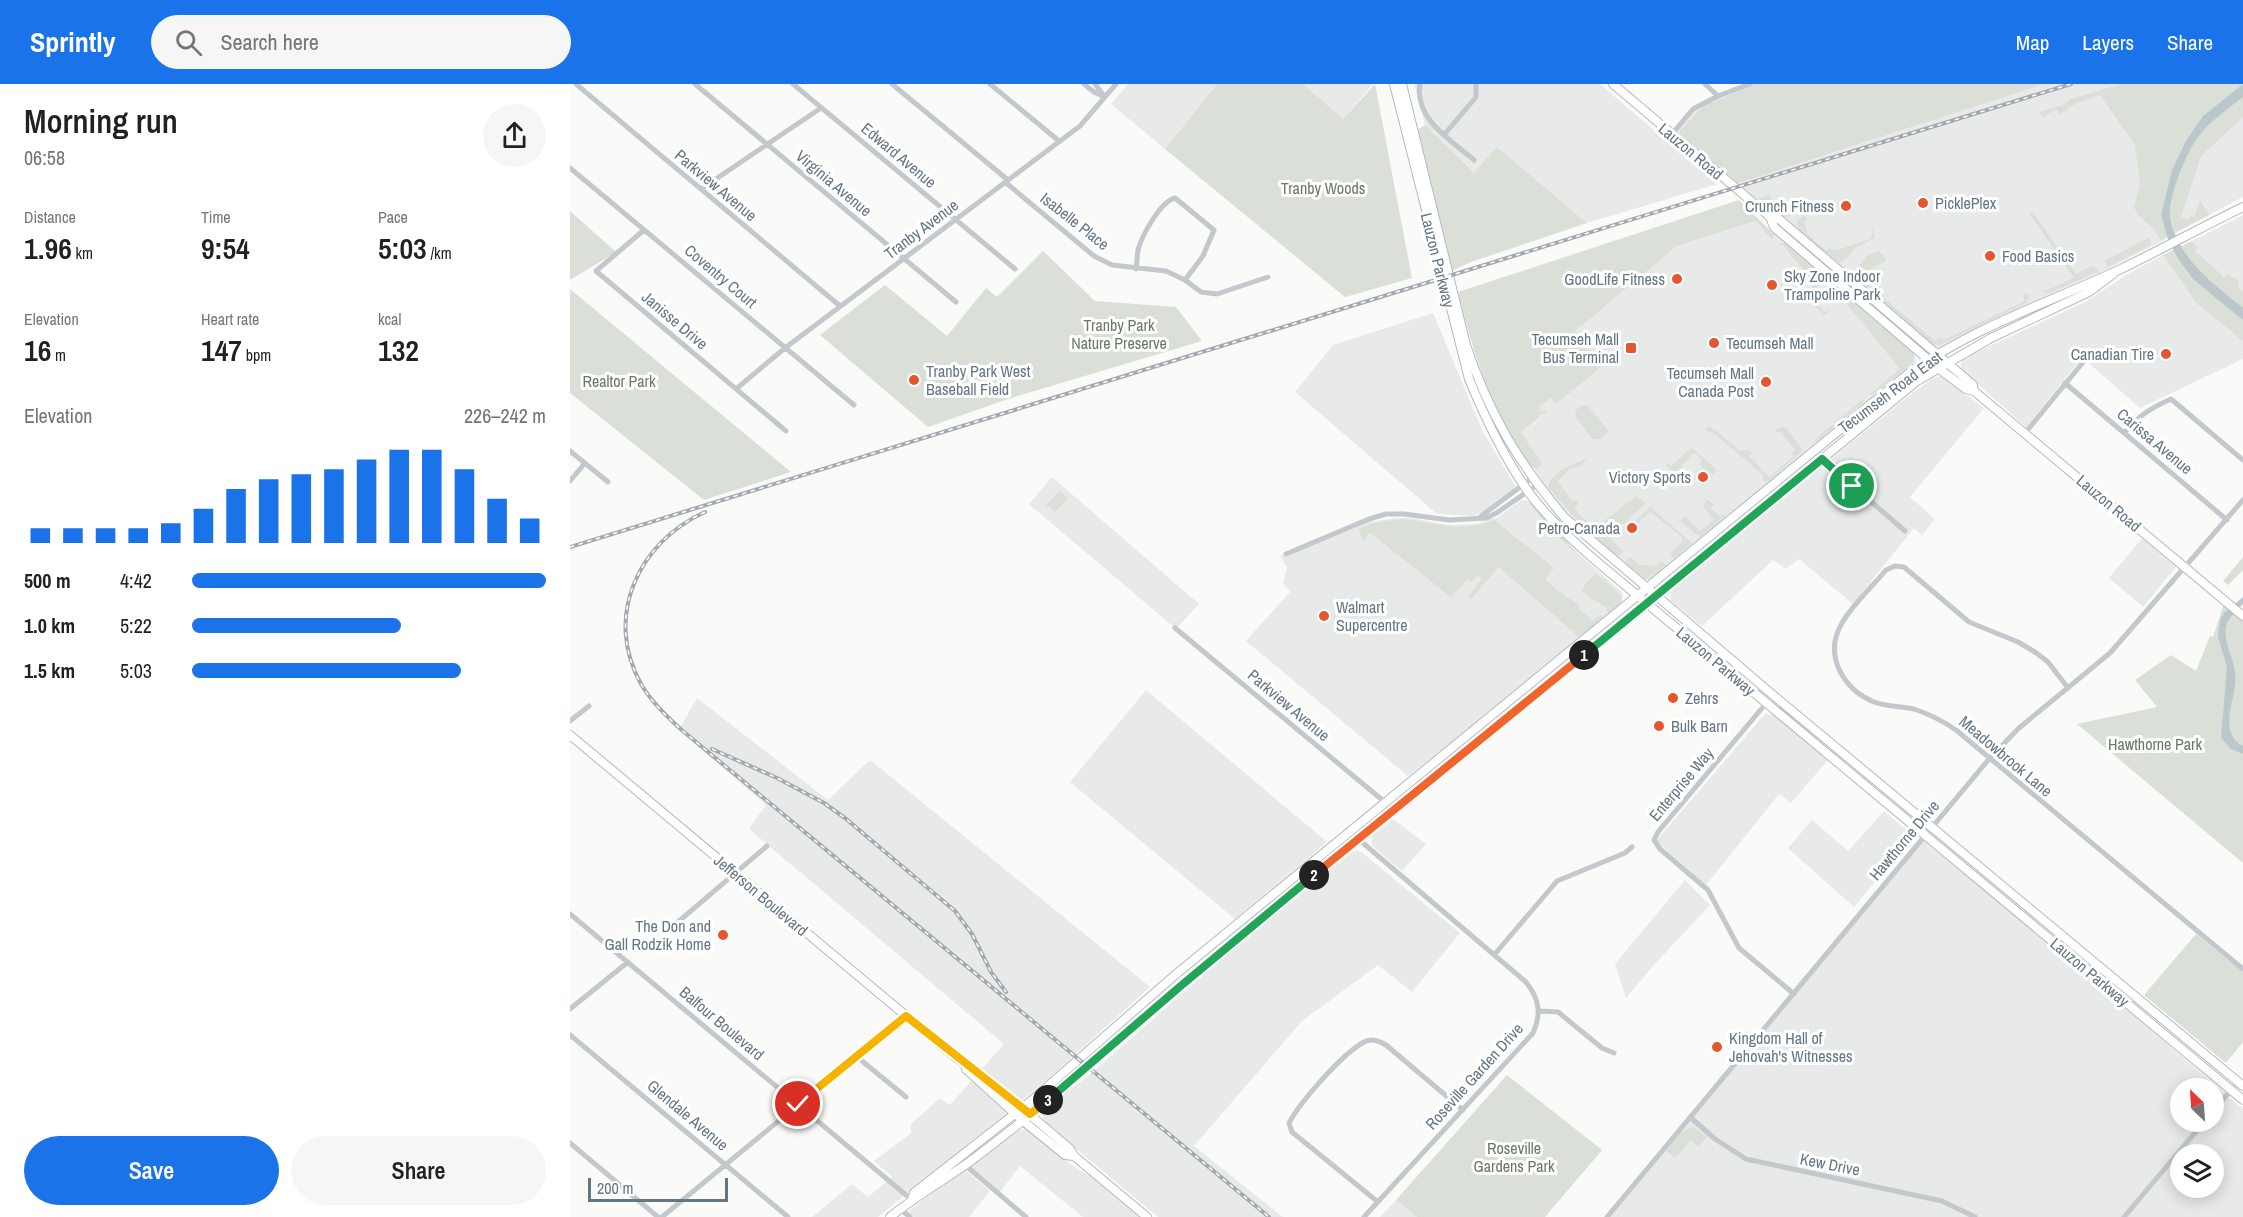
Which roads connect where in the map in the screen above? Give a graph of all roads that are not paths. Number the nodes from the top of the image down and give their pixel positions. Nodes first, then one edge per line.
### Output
1 (576, 84) edge
2 (695, 84) edge
3 (793, 84) edge
4 (892, 84) edge
5 (990, 84) edge
6 (1084, 84) edge
7 (1095, 84) edge
8 (1116, 84) edge
9 (1394, 84) edge
10 (1402, 84) edge
11 (1420, 84) edge
12 (1476, 84) edge
13 (1613, 84) edge
14 (1705, 84) edge
15 (1750, 84) edge
16 (1718, 96) junction
17 (1105, 97) junction
18 (822, 108) junction
19 (1672, 134) junction
20 (1444, 135) junction
21 (1059, 141) junction
22 (766, 144) junction
23 (1473, 160) dead end
24 (570, 168) edge
25 (1006, 181) junction
26 (701, 189) junction
27 (2243, 207) edge
28 (954, 220) junction
29 (644, 230) junction
30 (904, 259) junction
31 (1015, 269) dead end
32 (1136, 269) junction
33 (2119, 270) junction
34 (1268, 276) dead end
35 (1185, 280) junction
36 (956, 302) dead end
37 (840, 306) junction
38 (784, 348) junction
39 (2086, 356) dead end
40 (1933, 357) junction
41 (1946, 363) junction
42 (1938, 368) junction
43 (2066, 383) junction
44 (736, 389) junction
45 (1974, 391) junction
46 (854, 405) dead end
47 (786, 431) dead end
48 (2025, 433) junction
49 (2124, 433) junction
50 (570, 451) edge
51 (1822, 459) junction
52 (2243, 460) edge
53 (585, 463) junction
54 (570, 481) edge
55 (1534, 481) junction
56 (608, 482) dead end
57 (1526, 488) junction
58 (2243, 500) edge
59 (2227, 520) junction
60 (1905, 531) dead end
61 (1286, 554) dead end
62 (2185, 566) junction
63 (1647, 589) junction
64 (1638, 596) junction
65 (1656, 596) junction
66 (1647, 603) junction
67 (2243, 616) edge
68 (1175, 628) dead end
69 (2068, 688) junction
70 (1773, 695) junction
71 (1766, 703) junction
72 (589, 706) dead end
73 (570, 721) edge
74 (570, 735) edge
75 (1989, 759) junction
76 (1386, 802) junction
77 (1933, 827) junction
78 (1350, 832) junction
79 (1925, 836) junction
80 (1357, 840) junction
81 (767, 846) dead end
82 (1632, 847) dead end
83 (734, 873) junction
84 (570, 914) edge
85 (664, 933) dead end
86 (1494, 955) junction
87 (628, 962) junction
88 (2243, 969) edge
89 (1794, 994) junction
90 (570, 1009) edge
91 (1540, 1011) junction
92 (906, 1016) junction
93 (570, 1035) edge
94 (1614, 1053) dead end
95 (856, 1056) junction
96 (2240, 1084) edge
97 (2231, 1090) junction
98 (906, 1097) dead end
99 (2224, 1098) edge
100 (2243, 1100) edge
101 (798, 1104) junction
102 (1463, 1110) junction
103 (1018, 1111) junction
104 (1030, 1114) junction
105 (1690, 1117) junction
106 (1022, 1120) junction
107 (2196, 1132) edge
108 (570, 1143) edge
109 (1074, 1156) junction
110 (725, 1164) junction
111 (965, 1165) junction
112 (912, 1200) junction
113 (1377, 1202) junction
114 (900, 1209) junction
115 (660, 1217) edge
116 (788, 1217) edge
117 (890, 1217) edge
118 (910, 1217) edge
119 (1026, 1217) edge
120 (1147, 1217) edge
121 (1364, 1217) edge
122 (1607, 1217) edge
123 (1975, 1217) edge
124 (2124, 1217) edge

1 - 26 street, Parkview Avenue
2 - 22 street, Virginia Avenue
3 - 18 street, Edward Avenue
4 - 25 street, Isabelle Place
5 - 21 street
6 - 17 street
7 - 17 street
8 - 17 street, Tranby Avenue
9 - 57 main road, Lauzon Parkway
10 - 55 main road, Lauzon Parkway
11 - 20 street
12 - 20 street
13 - 19 main road, Lauzon Road
14 - 16 street
15 - 16 street
16 - 19 street
17 - 21 street, Tranby Avenue
18 - 22 street
18 - 28 street, Edward Avenue
19 - 40 main road, Lauzon Road
20 - 23 street
21 - 25 street, Tranby Avenue
22 - 26 street
22 - 30 street, Virginia Avenue
24 - 29 street, Coventry Court
25 - 28 street, Tranby Avenue
25 - 32 street, Isabelle Place
26 - 37 street, Parkview Avenue
27 - 33 main road, Tecumseh Road East
28 - 30 street, Tranby Avenue
28 - 31 street, Edward Avenue
29 - 38 street, Coventry Court
29 - 44 street, Janisse Drive
30 - 36 street, Virginia Avenue
30 - 37 street, Tranby Avenue
32 - 35 street, Isabelle Place
32 - 35 street
33 - 40 main road, Tecumseh Road East
33 - 41 main road, Tecumseh Road East
34 - 35 street, Isabelle Place
37 - 38 street, Tranby Avenue
38 - 44 street, Tranby Avenue
38 - 46 street, Coventry Court
39 - 43 street
40 - 41 main road, Lauzon Road
40 - 42 main road, Lauzon Road
40 - 63 main road, Tecumseh Road East
41 - 42 main road, Tecumseh Road East
41 - 45 main road, Lauzon Road
42 - 45 main road, Lauzon Road
42 - 51 main road, Tecumseh Road East
43 - 48 street
43 - 49 street, Carissa Avenue
44 - 47 street, Janisse Drive
45 - 48 main road, Lauzon Road
48 - 62 main road, Lauzon Road
49 - 52 street
49 - 59 street, Carissa Avenue
50 - 53 street
51 - 60 street
51 - 65 main road, Tecumseh Road East
53 - 54 street
53 - 56 street
55 - 57 street
55 - 63 main road, Lauzon Parkway
57 - 61 street
57 - 64 main road, Lauzon Parkway
58 - 59 street, Hawthorne Drive
59 - 62 street, Hawthorne Drive
62 - 67 main road, Lauzon Road
62 - 69 street, Hawthorne Drive
63 - 64 main road, Tecumseh Road East
63 - 65 main road, Lauzon Parkway
64 - 66 main road, Lauzon Parkway
64 - 76 main road, Tecumseh Road East
65 - 66 main road, Tecumseh Road East
65 - 70 main road, Lauzon Parkway
66 - 71 main road, Lauzon Parkway
66 - 80 main road, Tecumseh Road East
68 - 76 street, Parkview Avenue
69 - 75 street, Hawthorne Drive
69 - 75 street, Meadowbrook Lane
70 - 71 street, Enterprise Way
70 - 77 main road, Lauzon Parkway
71 - 79 main road, Lauzon Parkway
71 - 89 street, Enterprise Way
72 - 73 street
74 - 83 main road, Jefferson Boulevard
75 - 77 street, Hawthorne Drive
75 - 88 street, Meadowbrook Lane
76 - 78 main road, Tecumseh Road East
77 - 79 street, Hawthorne Drive
77 - 96 main road, Lauzon Parkway
78 - 80 street, Roseville Garden Drive
78 - 103 main road, Tecumseh Road East
79 - 89 street, Hawthorne Drive
79 - 97 main road, Lauzon Parkway
80 - 86 street, Roseville Garden Drive
80 - 104 main road, Tecumseh Road East
81 - 83 street
82 - 86 street
83 - 85 street
83 - 92 main road, Jefferson Boulevard
84 - 87 street, Balfour Boulevard
86 - 91 street, Roseville Garden Drive
87 - 90 street
87 - 101 street, Balfour Boulevard
89 - 105 street, Hawthorne Drive
91 - 94 street
91 - 102 street, Roseville Garden Drive
92 - 95 street
92 - 103 main road, Jefferson Boulevard
93 - 110 street, Glendale Avenue
95 - 98 street
95 - 101 street
96 - 97 street
97 - 99 street
97 - 100 main road, Lauzon Parkway
101 - 110 street
101 - 112 street, Balfour Boulevard
102 - 113 street, Roseville Garden Drive
102 - 113 street
103 - 104 main road, Jefferson Boulevard
103 - 106 main road, Jefferson Boulevard
103 - 112 main road, Tecumseh Road East
104 - 106 main road, Tecumseh Road East
104 - 109 main road, Jefferson Boulevard
105 - 122 street, Hawthorne Drive
105 - 123 street, Kew Drive
106 - 109 main road, Jefferson Boulevard
106 - 111 main road, Tecumseh Road East
107 - 124 street
108 - 115 street
109 - 120 main road, Jefferson Boulevard
110 - 115 street
110 - 116 street, Glendale Avenue
111 - 112 main road, Tecumseh Road East
111 - 119 street
112 - 114 main road, Tecumseh Road East
113 - 121 street, Roseville Garden Drive
114 - 117 main road, Tecumseh Road East
114 - 118 street

